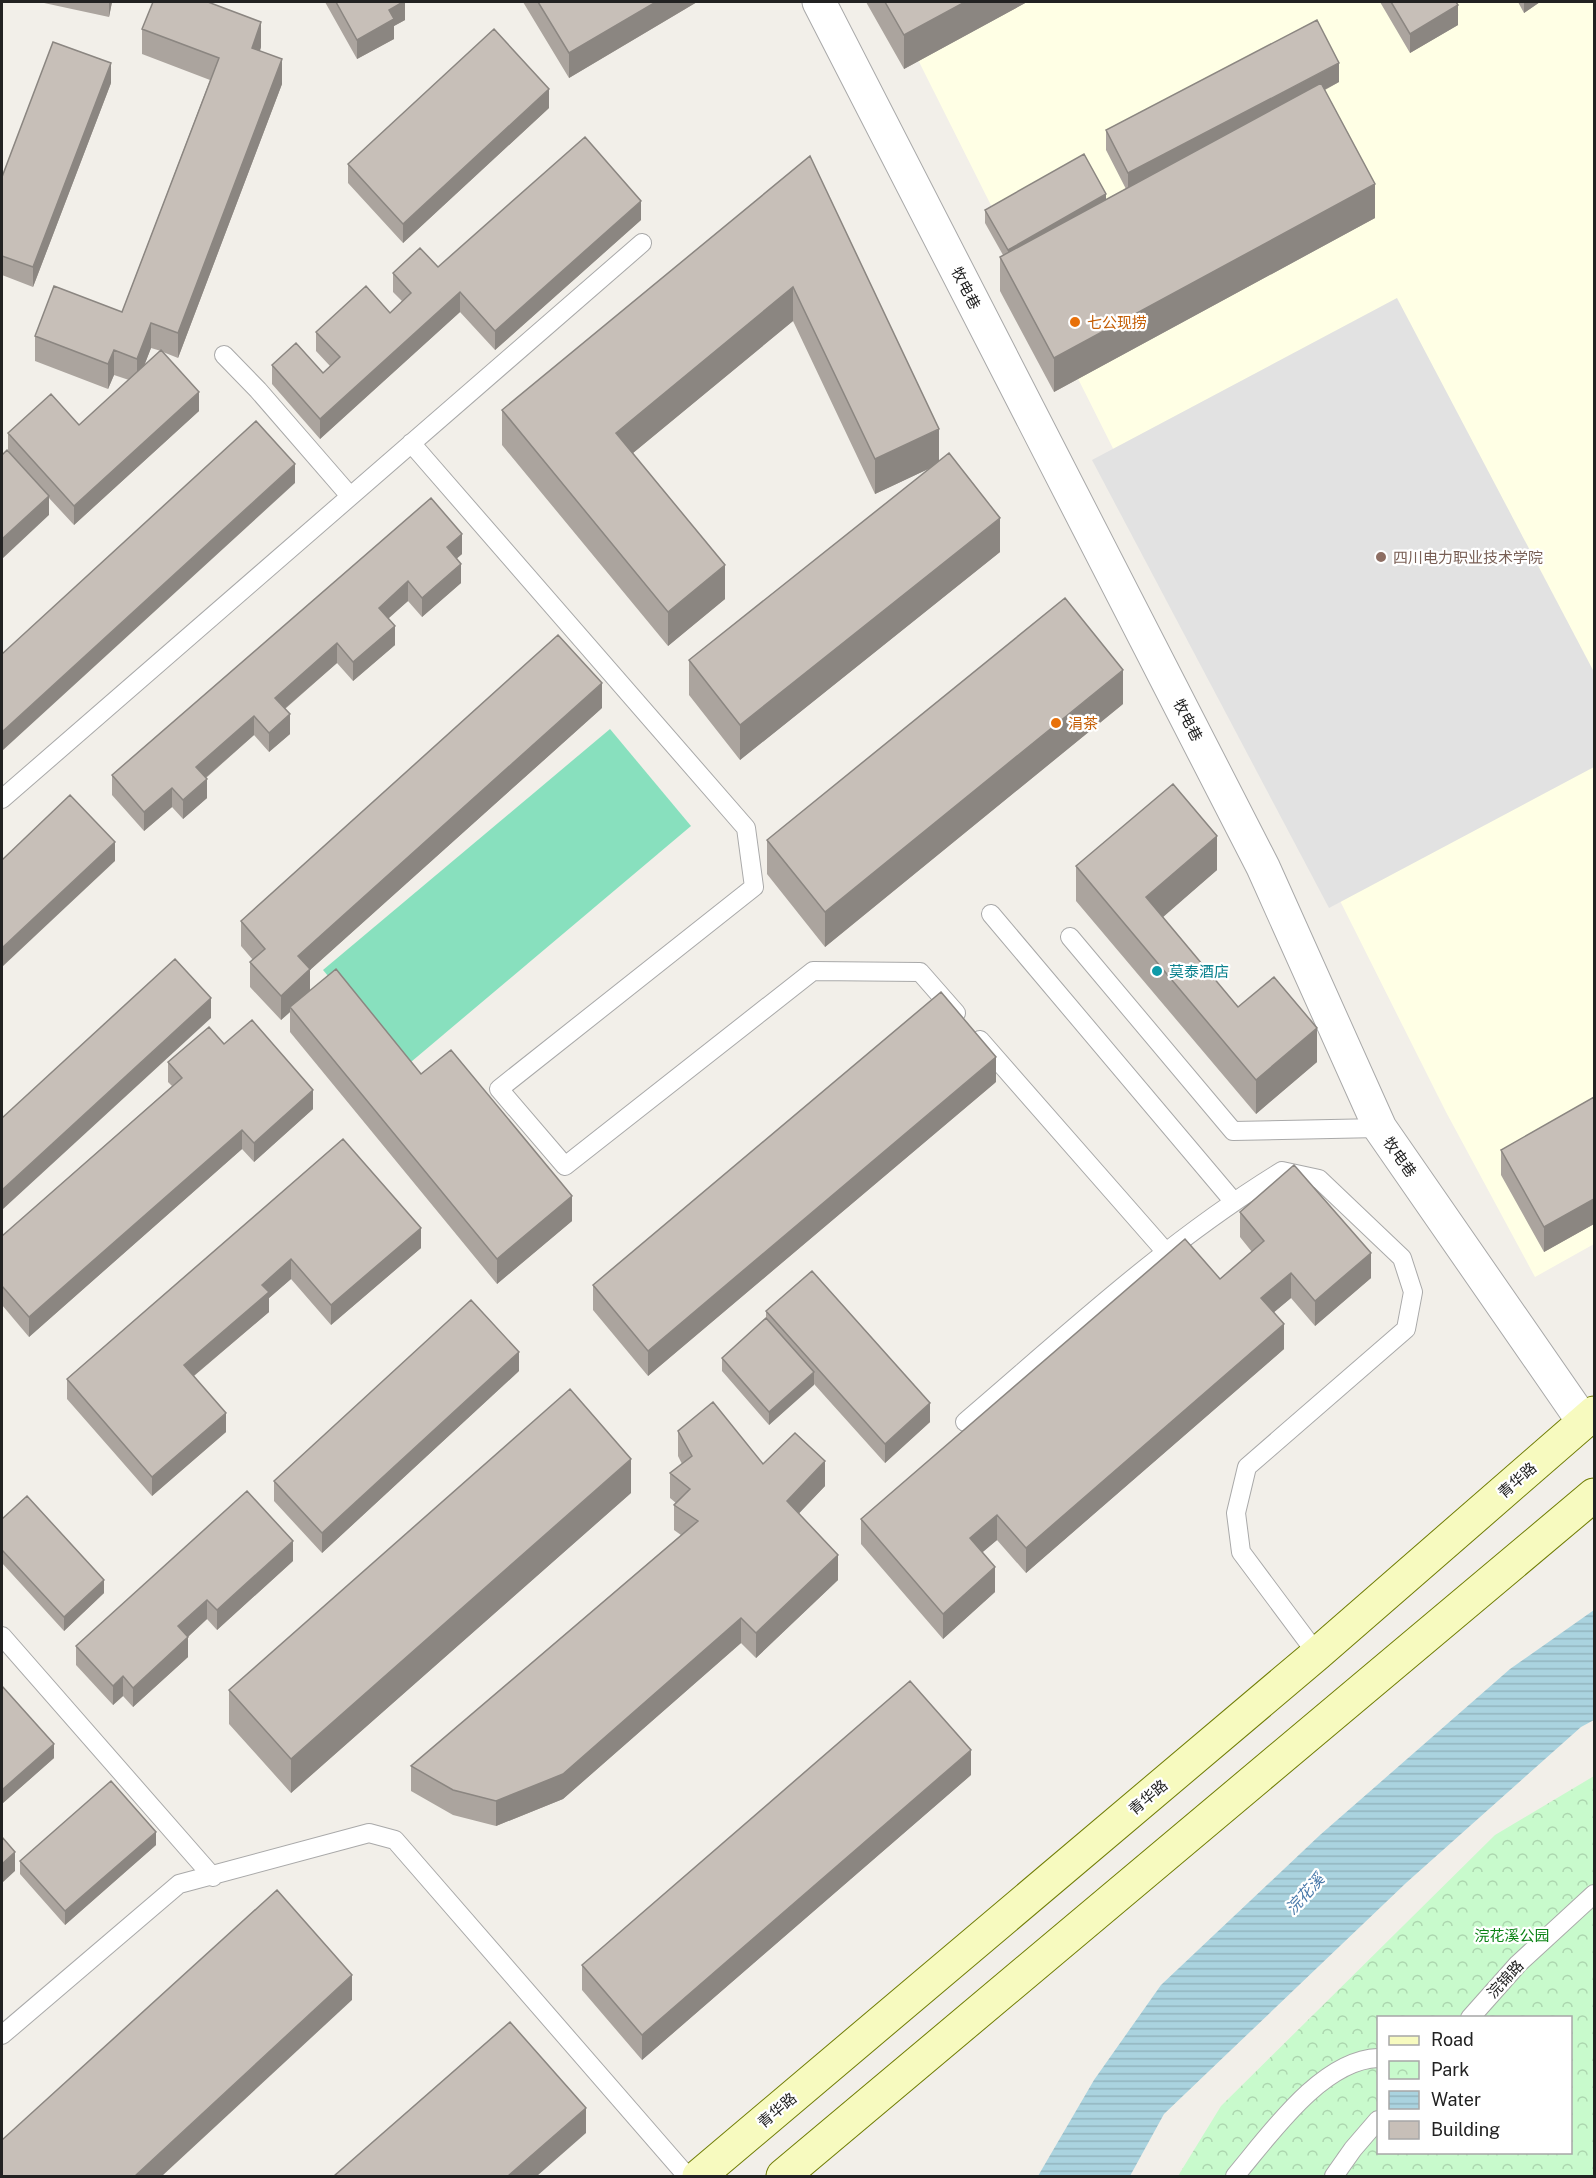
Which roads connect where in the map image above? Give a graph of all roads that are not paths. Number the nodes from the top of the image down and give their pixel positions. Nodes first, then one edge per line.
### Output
1 (819, 2) edge
2 (642, 243) dead end
3 (224, 356) dead end
4 (411, 443) junction
5 (350, 496) junction
6 (2, 799) edge
7 (991, 914) dead end
8 (1070, 938) dead end
9 (1380, 1128) junction
10 (1234, 1202) junction
11 (1165, 1251) junction
12 (1589, 1417) edge
13 (965, 1422) dead end
14 (1594, 1495) edge
15 (2, 1636) edge
16 (1317, 1654) junction
17 (213, 1877) junction
18 (1594, 1894) edge
19 (1472, 2016) edge
20 (2, 2035) edge
21 (1377, 2058) edge
22 (1377, 2121) edge
23 (687, 2176) edge
24 (699, 2176) edge
25 (783, 2176) edge
26 (1235, 2176) edge
27 (1334, 2176) edge

1 - 9 street, 牧电巷
2 - 4 lane
3 - 5 lane
4 - 5 lane
4 - 11 lane
5 - 6 lane
7 - 10 lane
8 - 9 lane
9 - 12 street, 牧电巷
10 - 11 lane
10 - 16 lane
11 - 13 lane
12 - 16 main road, 青华路
14 - 25 main road
15 - 17 lane
16 - 24 main road, 青华路
17 - 20 lane
17 - 23 lane
18 - 19 lane, 浣锦路
21 - 26 lane
22 - 27 lane

